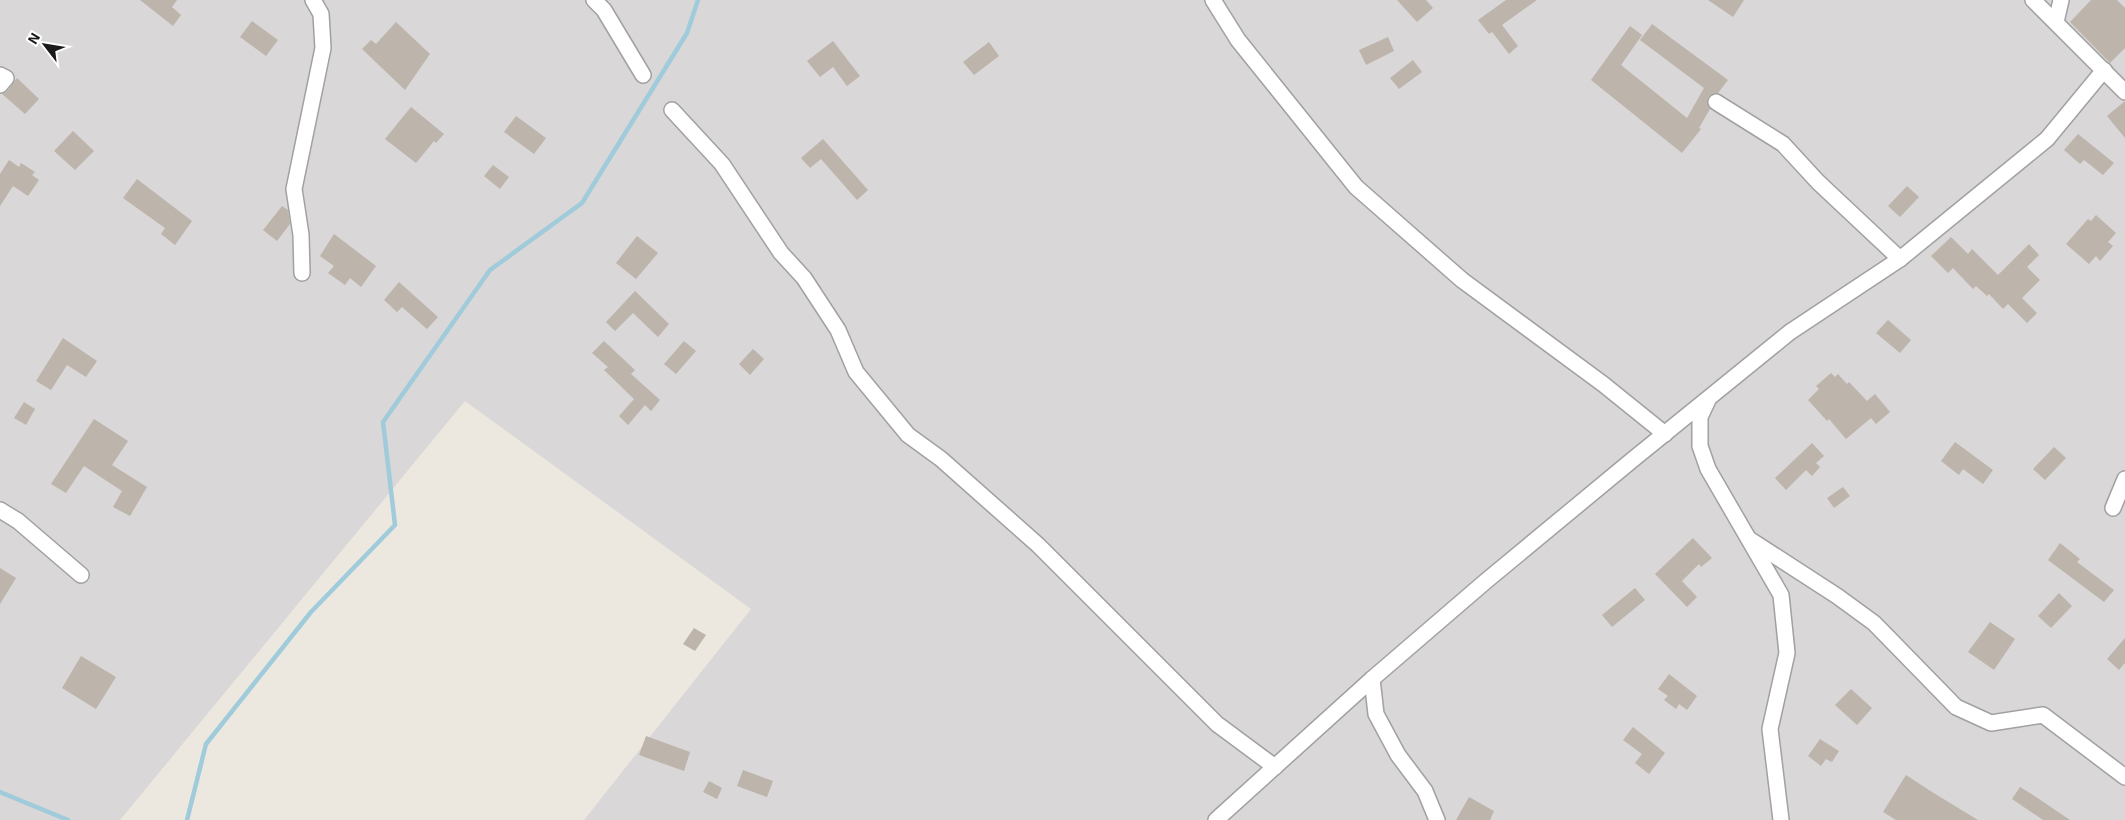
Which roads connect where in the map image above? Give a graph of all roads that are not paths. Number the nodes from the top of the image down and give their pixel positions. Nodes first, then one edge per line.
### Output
1 (313, 0) edge
2 (594, 0) edge
3 (1213, 0) edge
4 (2033, 0) edge
5 (2060, 0) edge
6 (2056, 22) junction
7 (2104, 70) junction
8 (0, 75) edge
9 (643, 75) dead end
10 (0, 85) edge
11 (2125, 92) edge
12 (1716, 102) dead end
13 (672, 110) dead end
14 (1900, 259) junction
15 (302, 273) dead end
16 (1708, 399) junction
17 (1665, 434) junction
18 (2125, 479) edge
19 (2114, 508) dead end
20 (0, 510) edge
21 (1749, 539) junction
22 (81, 575) dead end
23 (1372, 679) junction
24 (1275, 767) junction
25 (2125, 777) edge
26 (1216, 820) edge
27 (1437, 820) edge
28 (1781, 820) edge

1 - 15 street
2 - 9 street
3 - 17 street
4 - 6 street
5 - 6 street
6 - 7 street
7 - 11 street
7 - 14 street
8 - 10 street
12 - 14 street
13 - 24 street
14 - 16 street
16 - 17 street
16 - 21 street
17 - 23 street
18 - 19 street
20 - 22 street
21 - 25 street
21 - 28 street
23 - 24 street
23 - 27 street
24 - 26 street

